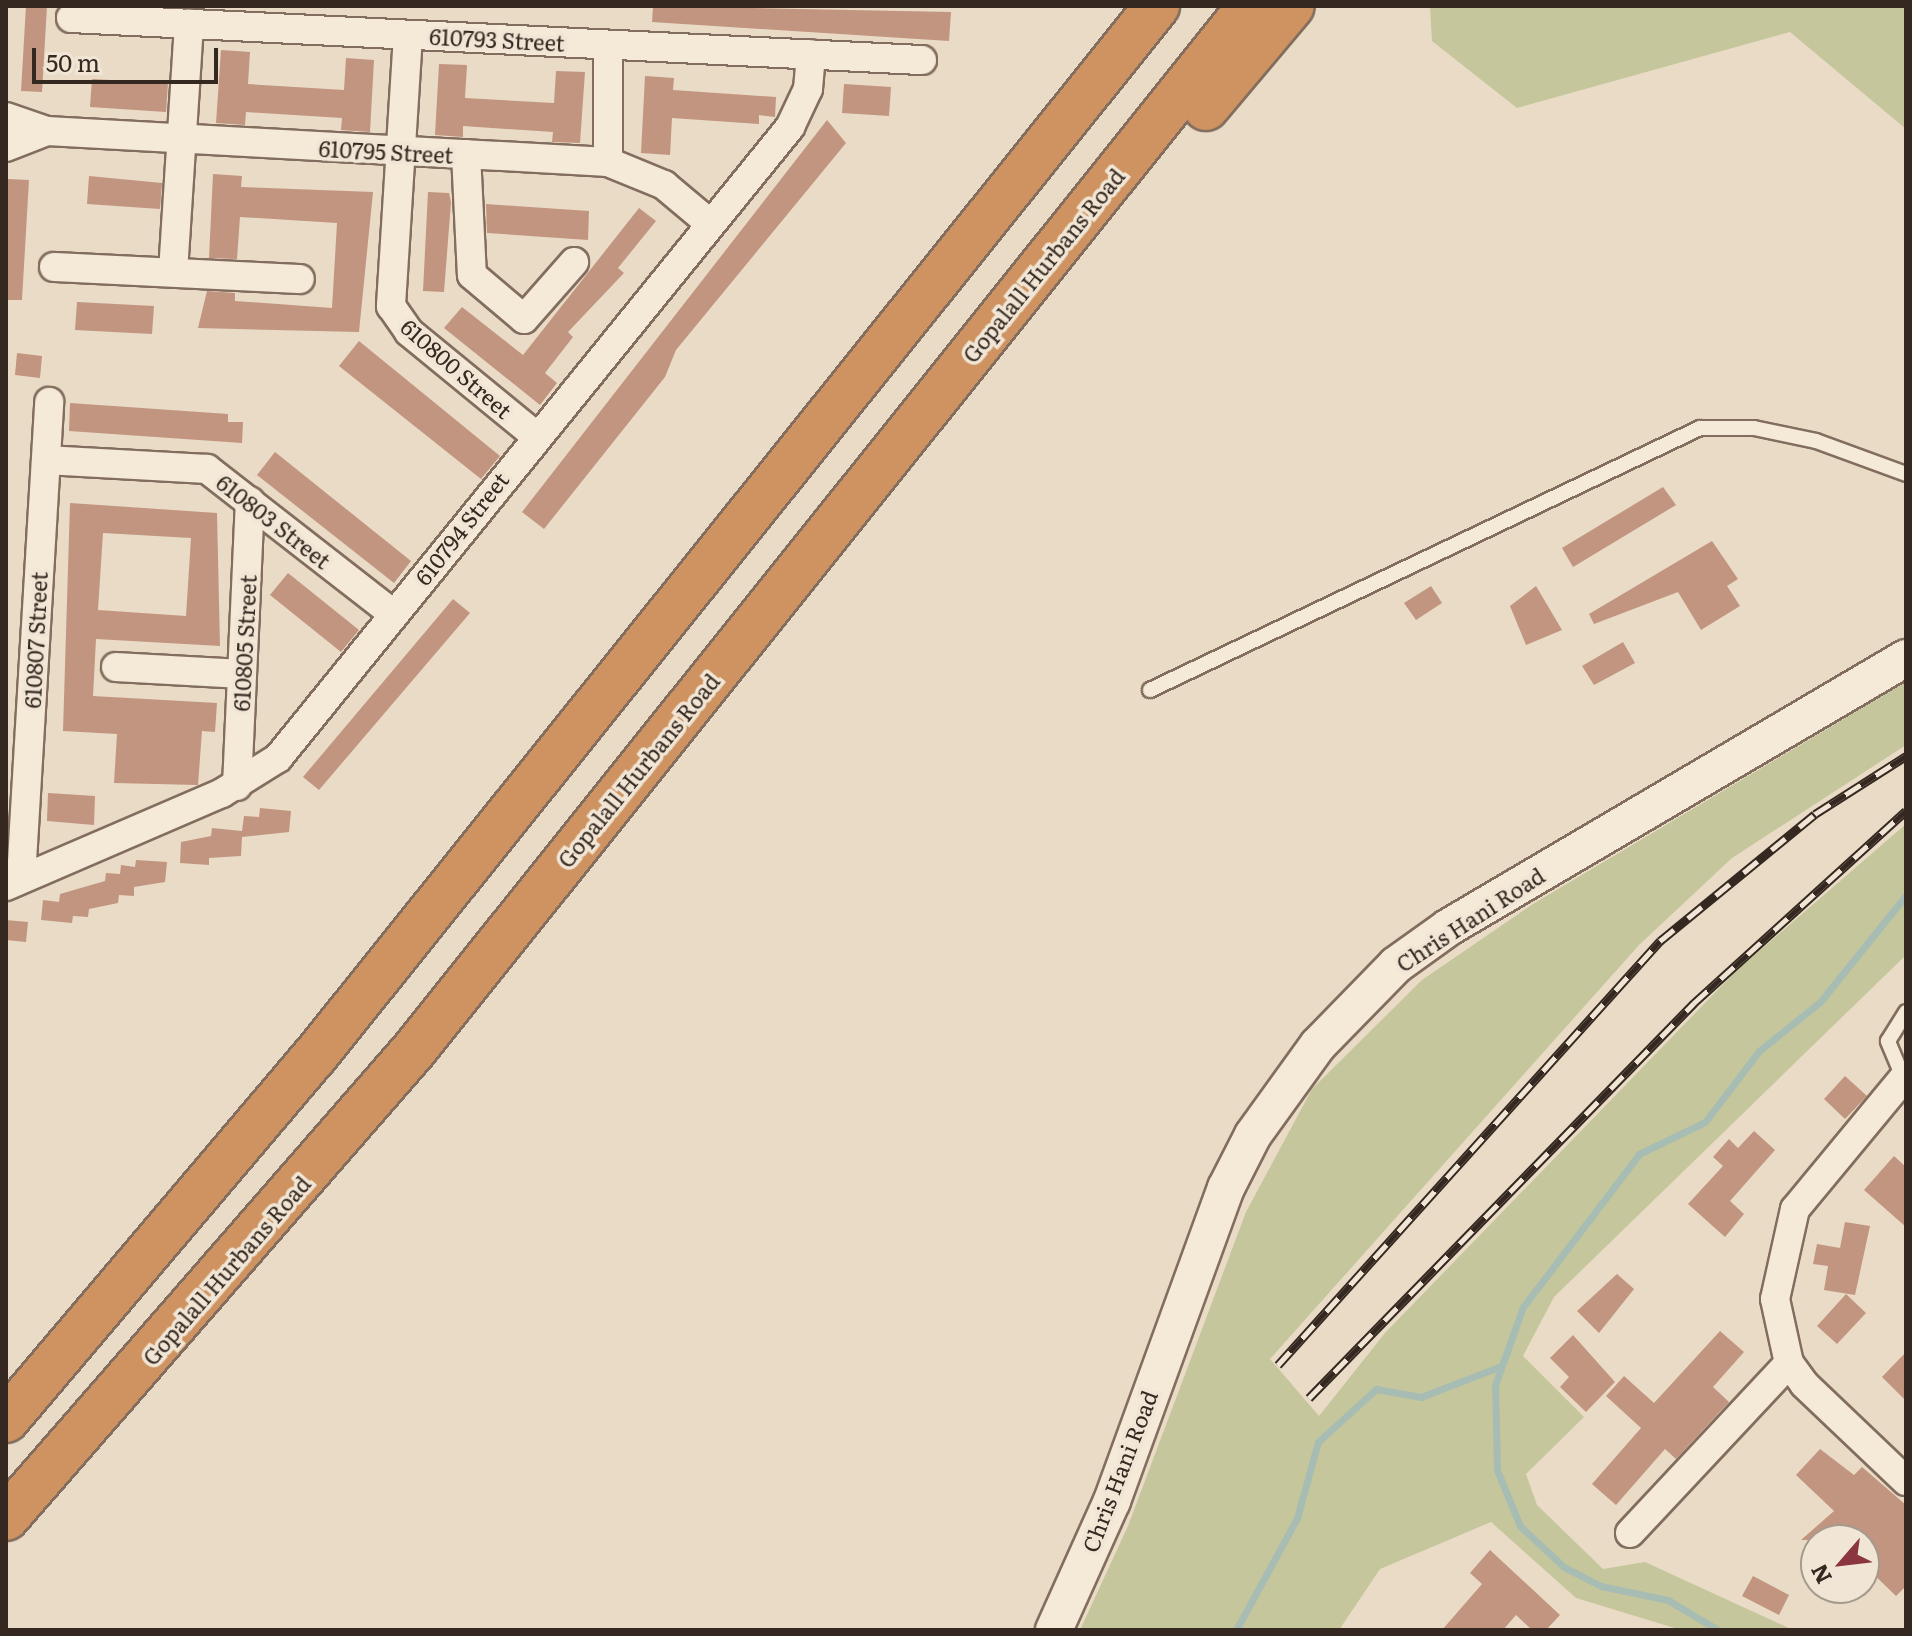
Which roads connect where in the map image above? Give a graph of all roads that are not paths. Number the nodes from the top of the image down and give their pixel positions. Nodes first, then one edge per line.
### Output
1 (1157, 6) edge
2 (1250, 6) edge
3 (1292, 6) edge
4 (71, 18) dead end
5 (189, 24) junction
6 (408, 35) junction
7 (608, 45) junction
8 (811, 54) junction
9 (922, 60) dead end
10 (6, 117) edge
11 (47, 131) junction
12 (182, 140) junction
13 (6, 147) edge
14 (398, 152) junction
15 (466, 154) junction
16 (608, 162) junction
17 (707, 221) junction
18 (574, 262) dead end
19 (54, 267) dead end
20 (173, 272) junction
21 (300, 279) dead end
22 (998, 321) junction
23 (49, 402) dead end
24 (535, 435) junction
25 (46, 460) junction
26 (1906, 474) edge
27 (250, 501) junction
28 (393, 614) junction
29 (1906, 658) edge
30 (116, 667) dead end
31 (242, 674) junction
32 (1150, 690) dead end
33 (18, 741) edge
34 (237, 786) junction
35 (14, 882) edge
36 (1906, 1012) edge
37 (1905, 1076) edge
38 (1789, 1363) junction
39 (6, 1420) edge
40 (1906, 1481) edge
41 (6, 1518) edge
42 (1630, 1533) dead end
43 (1054, 1630) edge

1 - 39 highway
2 - 22 highway, Gopalall Hurbans Road
3 - 22 highway
4 - 5 street, 610793 Street
5 - 6 street, 610793 Street
5 - 12 street
6 - 7 street, 610793 Street
6 - 14 street, 610800 Street
7 - 8 street, 610793 Street
7 - 16 street
8 - 9 street, 610793 Street
8 - 17 street, 610794 Street
10 - 11 street
11 - 12 street, 610795 Street
11 - 13 street
12 - 14 street, 610795 Street
12 - 20 street
14 - 15 street, 610795 Street
14 - 24 street, 610800 Street
15 - 16 street, 610795 Street
15 - 18 street
16 - 17 street, 610795 Street
17 - 24 street, 610794 Street
19 - 20 street
20 - 21 street
22 - 41 highway, Gopalall Hurbans Road
23 - 25 street, 610807 Street
24 - 28 street, 610794 Street
25 - 27 street, 610803 Street
25 - 33 street, 610807 Street
26 - 32 lane
27 - 28 street, 610803 Street
27 - 31 street, 610805 Street
28 - 34 street, 610794 Street
29 - 43 street, Chris Hani Road
30 - 31 street
31 - 34 street, 610805 Street
33 - 35 street, 610807 Street
34 - 35 street, 610794 Street
36 - 37 lane
37 - 38 street
38 - 40 street
38 - 42 street

